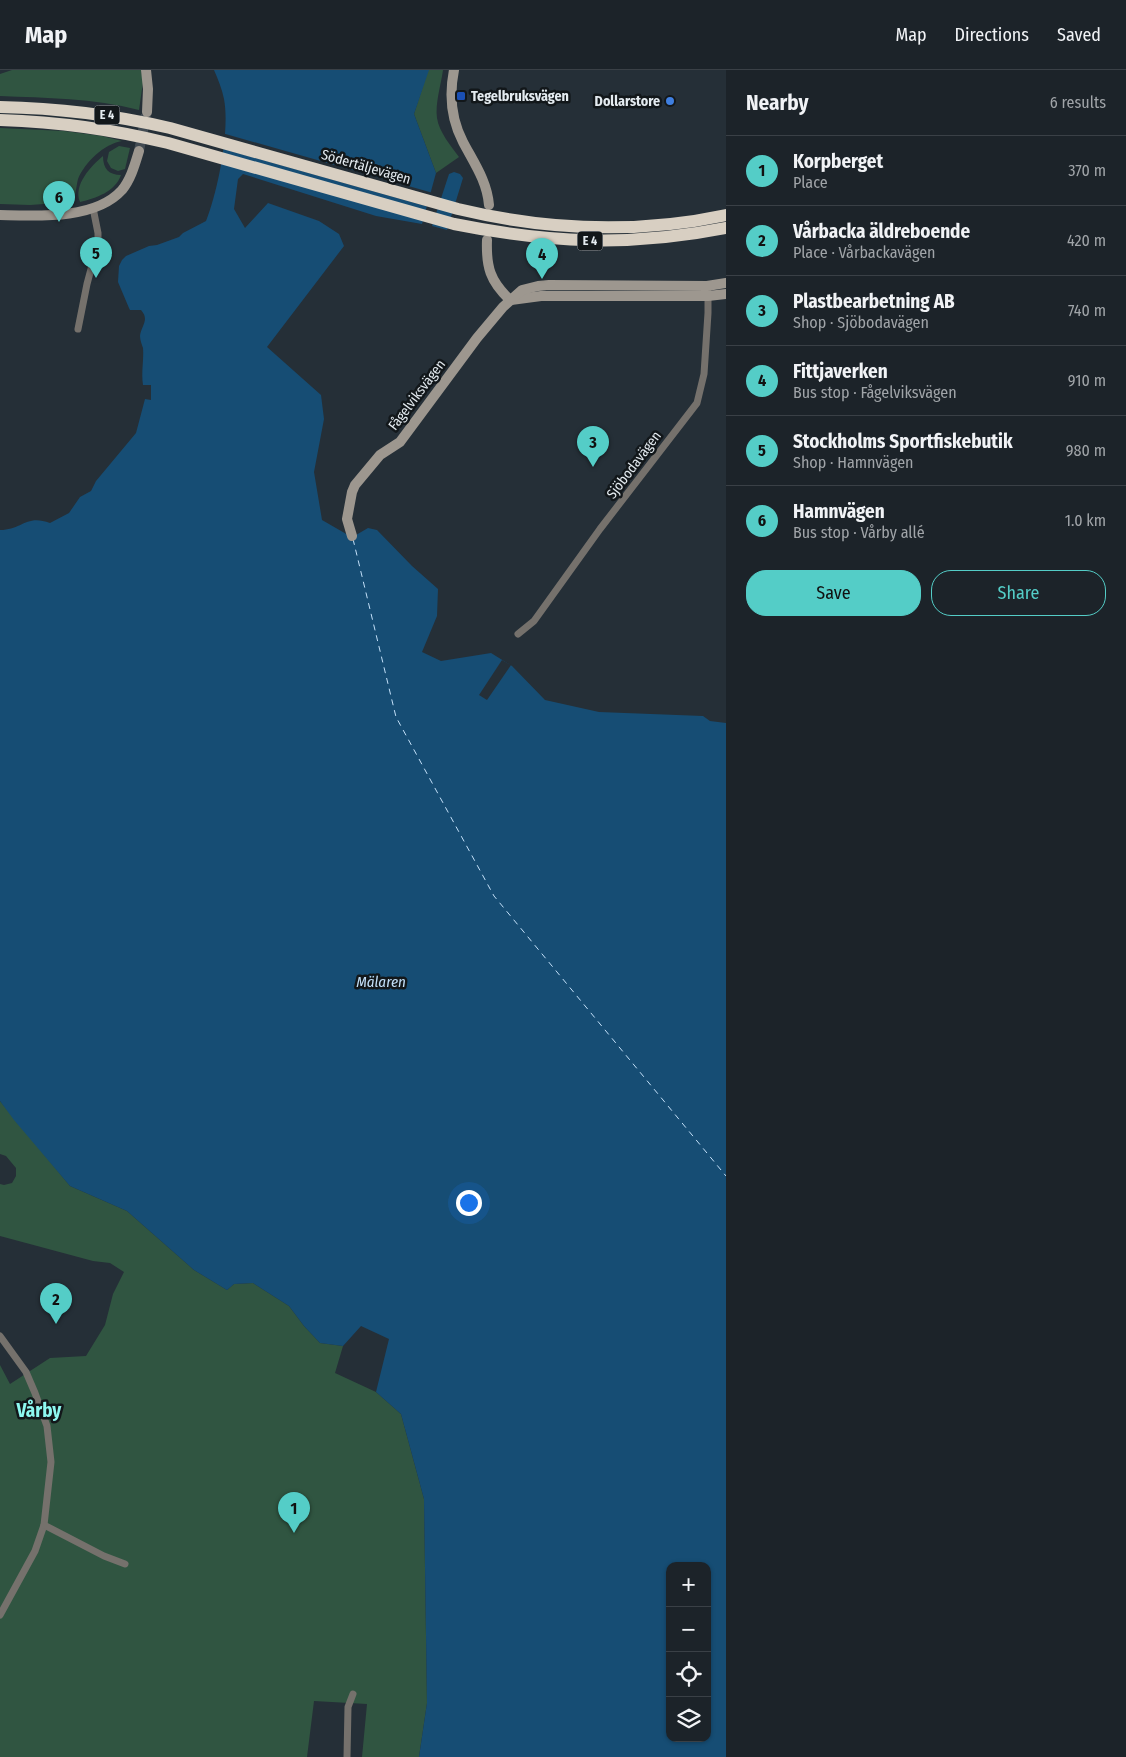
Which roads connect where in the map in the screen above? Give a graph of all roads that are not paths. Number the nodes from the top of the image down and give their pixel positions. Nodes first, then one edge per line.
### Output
1 (146, 70) edge
2 (454, 70) edge
3 (0, 106) edge
4 (147, 112) tunnel mouth
5 (0, 120) edge
6 (139, 151) tunnel mouth
7 (489, 206) dead end
8 (92, 208) junction
9 (0, 215) edge
10 (726, 215) edge
11 (726, 228) edge
12 (487, 240) dead end
13 (726, 283) edge
14 (708, 291) junction
15 (726, 294) edge
16 (510, 300) junction
17 (78, 329) dead end
18 (352, 536) dead end
19 (518, 634) dead end
20 (0, 1337) edge
21 (44, 1525) junction
22 (125, 1564) dead end
23 (0, 1615) edge
24 (353, 1694) dead end
25 (347, 1757) edge

1 - 4 main road
2 - 7 main road
3 - 10 highway, Södertäljevägen / E 4
5 - 11 highway, E 4
6 - 8 main road
8 - 9 main road
8 - 17 street
12 - 16 main road
13 - 14 main road, Fågelviksvägen
14 - 15 main road, Fågelviksvägen
14 - 16 main road, Fågelviksvägen
14 - 19 street, Sjöbodavägen
16 - 18 main road, Fågelviksvägen
20 - 21 street
21 - 22 street
21 - 23 street
24 - 25 street

